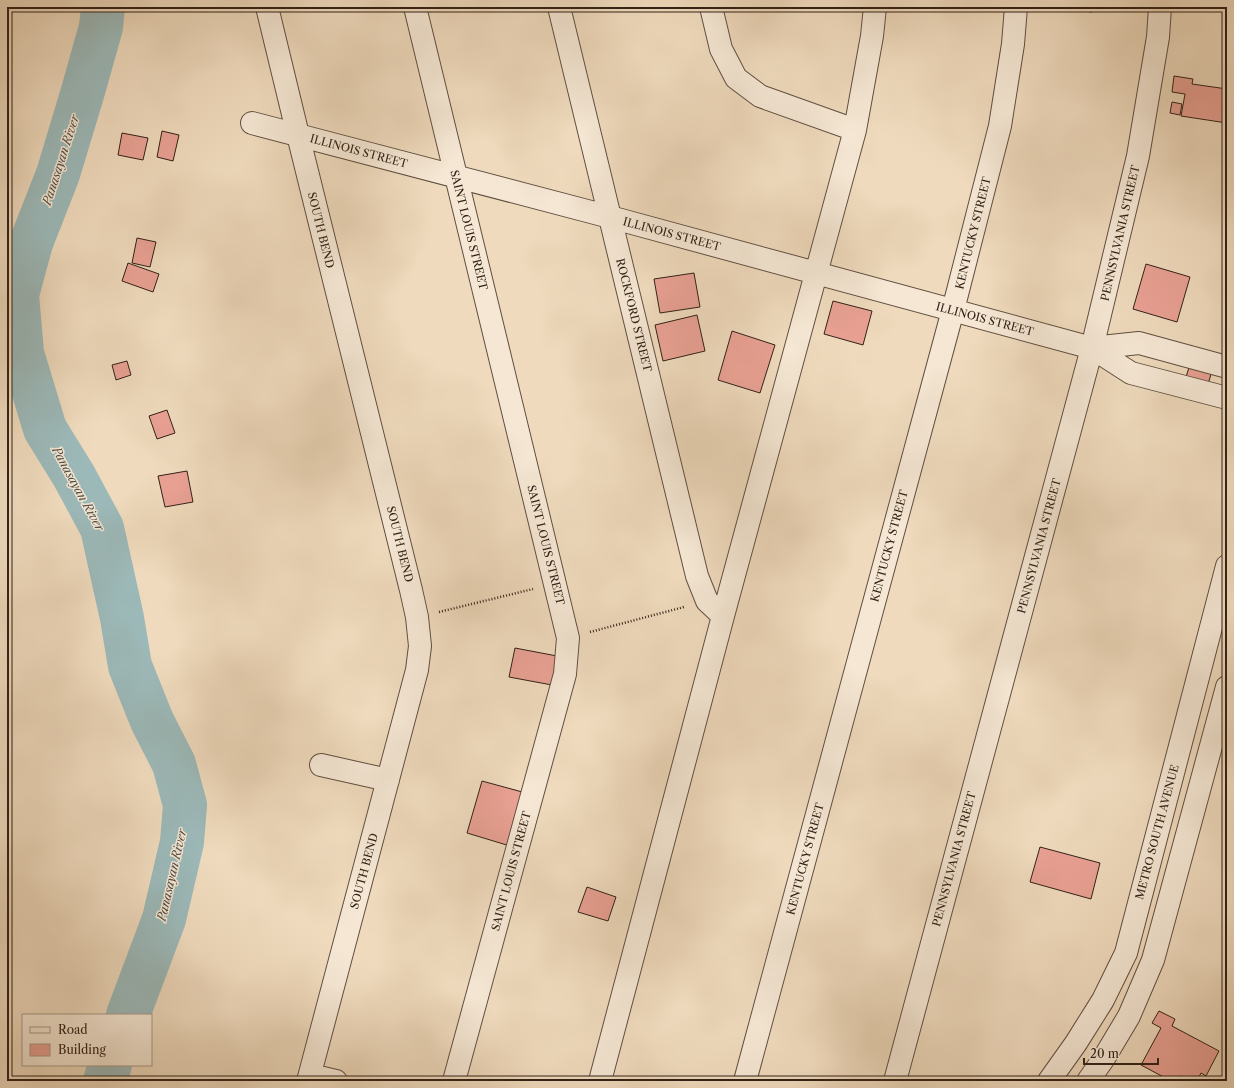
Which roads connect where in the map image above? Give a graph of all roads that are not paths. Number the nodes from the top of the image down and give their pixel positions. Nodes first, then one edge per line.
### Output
1 (267, 7) edge
2 (415, 7) edge
3 (559, 7) edge
4 (711, 7) edge
5 (875, 7) edge
6 (1016, 7) edge
7 (1160, 7) edge
8 (252, 123) dead end
9 (855, 130) junction
10 (298, 135) junction
11 (456, 177) junction
12 (610, 217) junction
13 (816, 273) junction
14 (953, 310) junction
15 (1092, 348) junction
16 (1227, 367) edge
17 (1227, 398) edge
18 (1227, 566) edge
19 (723, 616) junction
20 (1227, 687) edge
21 (321, 765) dead end
22 (388, 780) junction
23 (309, 1078) edge
24 (336, 1081) edge
25 (454, 1081) edge
26 (600, 1081) edge
27 (745, 1081) edge
28 (895, 1081) edge
29 (1048, 1081) edge
30 (1088, 1081) edge

1 - 10 street, SOUTH BEND
2 - 11 street, SAINT LOUIS STREET
3 - 12 street, ROCKFORD STREET
4 - 9 street
5 - 9 street
6 - 14 street, KENTUCKY STREET
7 - 15 street, PENNSYLVANIA STREET
8 - 10 street, ILLINOIS STREET
9 - 13 street
10 - 11 street, ILLINOIS STREET
10 - 22 street, SOUTH BEND
11 - 12 street, ILLINOIS STREET
11 - 25 street, SAINT LOUIS STREET
12 - 13 street, ILLINOIS STREET
12 - 19 street, ROCKFORD STREET
13 - 14 street, ILLINOIS STREET
13 - 19 street
14 - 15 street, ILLINOIS STREET
14 - 27 street, KENTUCKY STREET
15 - 16 street, ILLINOIS STREET
15 - 17 street, ILLINOIS STREET
15 - 28 street, PENNSYLVANIA STREET
18 - 29 street, METRO SOUTH AVENUE
19 - 26 street
20 - 30 street
21 - 22 street
22 - 23 street, SOUTH BEND
23 - 24 street

